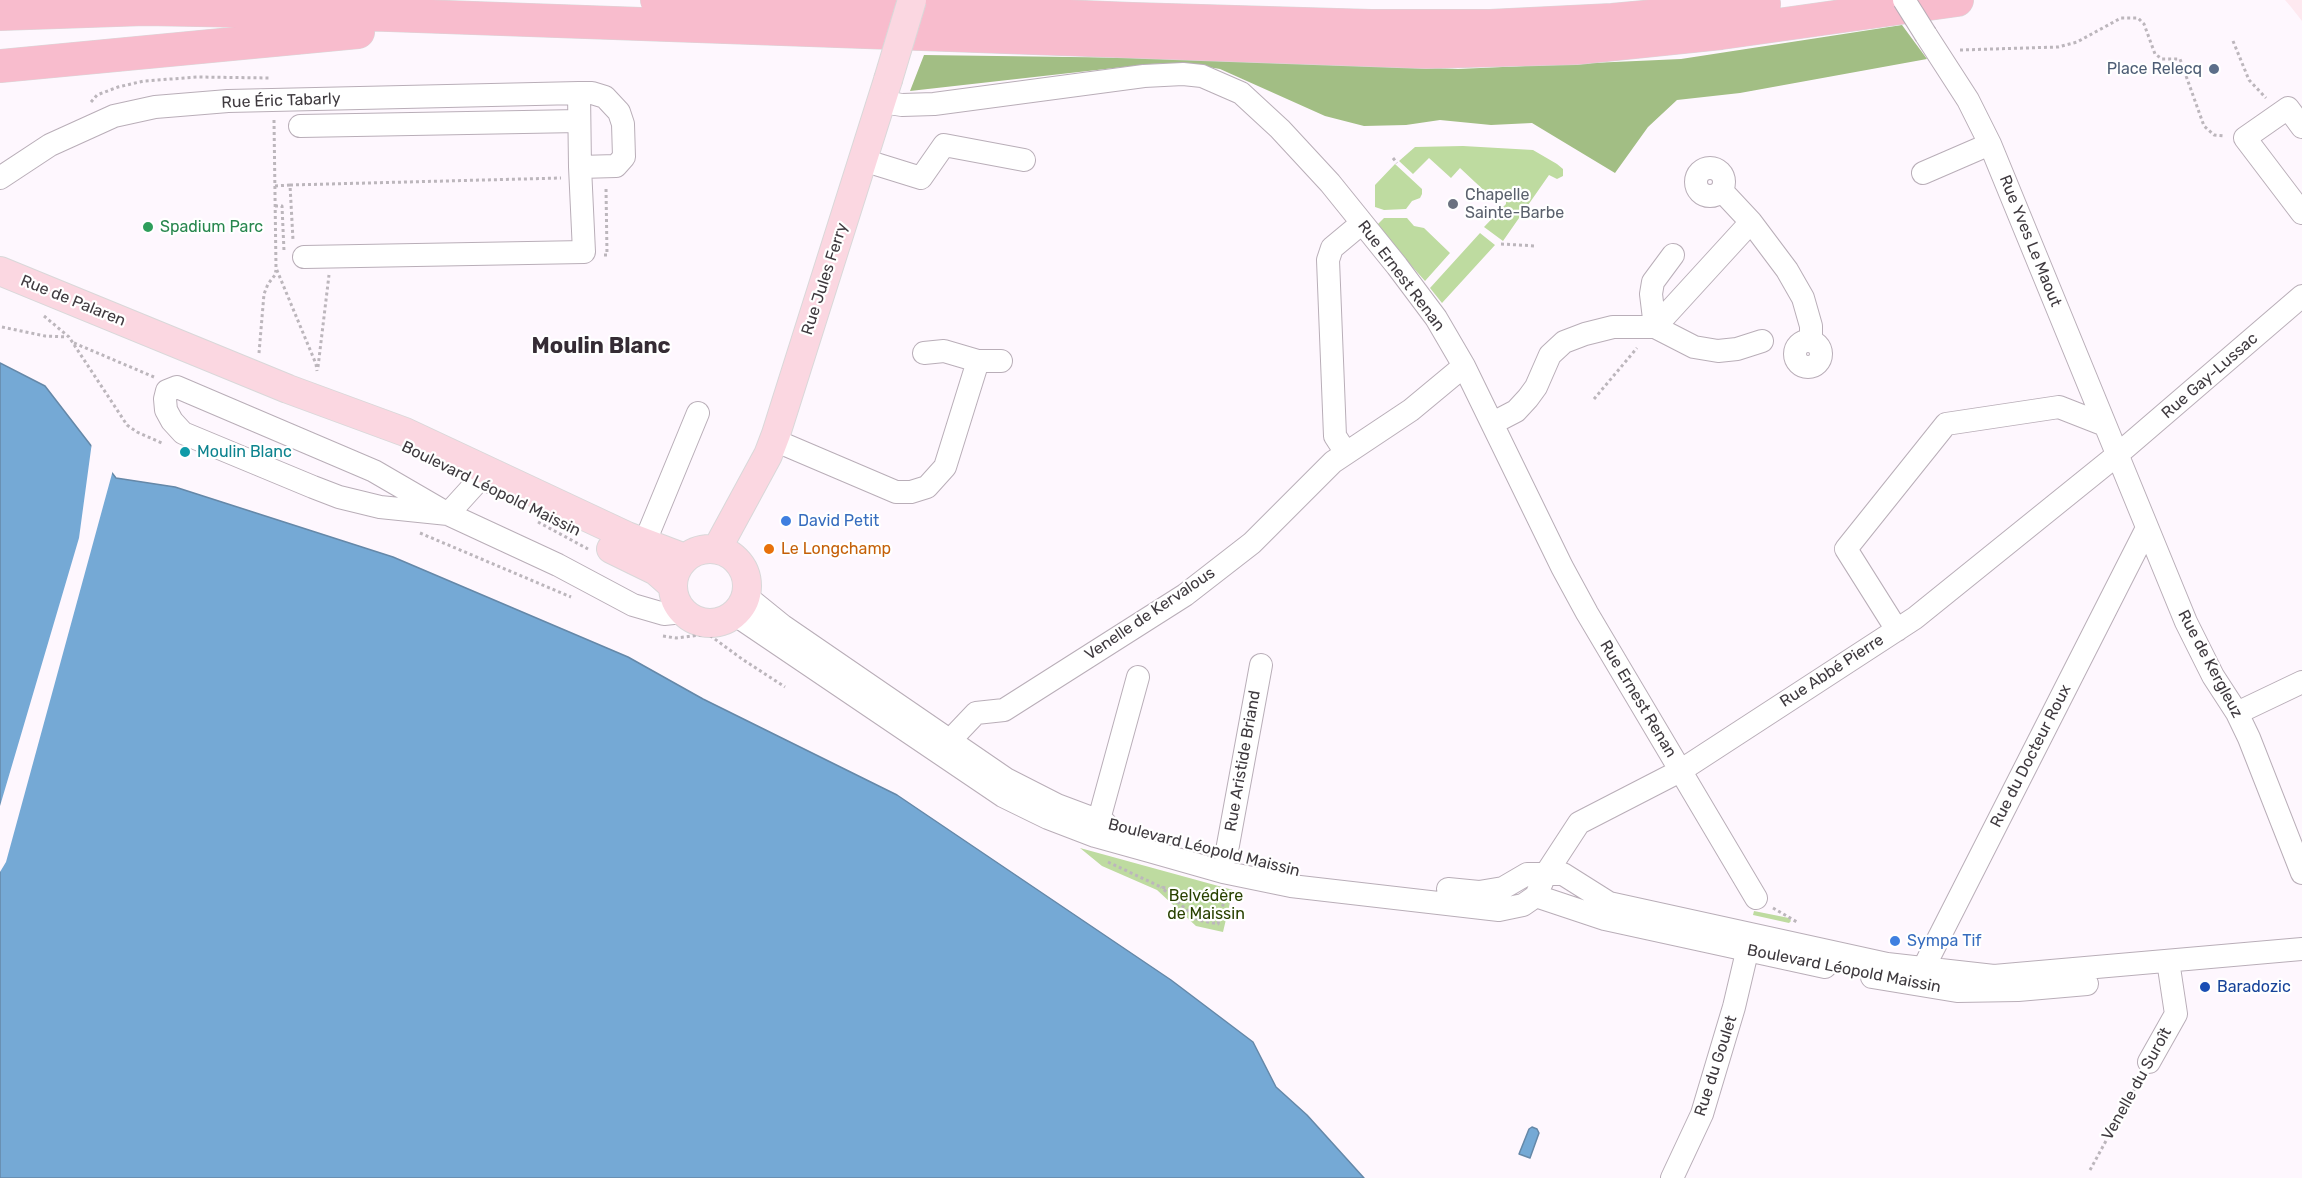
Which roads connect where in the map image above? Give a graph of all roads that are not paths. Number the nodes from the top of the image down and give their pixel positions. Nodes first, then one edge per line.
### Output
1 (657, 0) edge
2 (912, 0) edge
3 (1902, 0) edge
4 (1957, 0) edge
5 (1795, 11) edge
6 (0, 14) edge
7 (489, 19) junction
8 (0, 66) edge
9 (885, 91) junction
10 (579, 93) junction
11 (440, 96) junction
12 (345, 99) junction
13 (579, 121) junction
14 (441, 124) junction
15 (346, 125) junction
16 (300, 126) dead end
17 (2302, 127) edge
18 (1990, 144) junction
19 (863, 160) junction
20 (1024, 160) dead end
21 (580, 172) junction
22 (1923, 173) dead end
23 (0, 178) edge
24 (1722, 191) dead end
25 (2302, 213) edge
26 (1751, 222) junction
27 (1362, 223) junction
28 (294, 251) road end
29 (1673, 255) dead end
30 (0, 271) edge
31 (2302, 296) edge
32 (1655, 327) junction
33 (146, 331) joint
34 (1762, 340) dead end
35 (1811, 341) dead end
36 (924, 353) dead end
37 (1464, 366) junction
38 (306, 396) junction
39 (698, 413) dead end
40 (1493, 423) junction
41 (2105, 426) junction
42 (774, 440) junction
43 (1346, 453) junction
44 (2117, 455) junction
45 (477, 482) junction
46 (550, 499) junction
47 (448, 514) junction
48 (2147, 528) junction
49 (644, 543) junction
50 (717, 549) junction
51 (685, 558) junction
52 (672, 586) junction
53 (740, 605) junction
54 (683, 612) junction
55 (1897, 630) junction
56 (1261, 665) dead end
57 (1138, 676) dead end
58 (2302, 682) edge
59 (2237, 713) junction
60 (947, 748) junction
61 (1680, 771) junction
62 (1097, 829) junction
63 (1226, 856) junction
64 (2302, 873) edge
65 (1545, 875) junction
66 (1536, 896) junction
67 (1756, 898) dead end
68 (1749, 942) junction
69 (2302, 949) edge
70 (2302, 964) edge
71 (2169, 968) junction
72 (1920, 977) junction
73 (2149, 1062) road end
74 (1671, 1178) edge

1 - 5 highway
2 - 9 main road, Rue Jules Ferry, bridge
3 - 5 highway
3 - 18 street, Rue Yves Le Maout, bridge
4 - 5 highway
5 - 7 highway
6 - 7 highway
7 - 8 highway
9 - 19 main road, Rue Jules Ferry
9 - 27 street, Rue Ernest Renan
10 - 11 street, Rue Éric Tabarly
10 - 13 street
10 - 21 street, Rue Éric Tabarly
11 - 12 street, Rue Éric Tabarly
11 - 14 street
12 - 15 street
12 - 23 street, Rue Éric Tabarly
13 - 14 street
13 - 21 street
14 - 15 street
15 - 16 street
17 - 25 street
18 - 22 street
18 - 41 street, Rue Yves Le Maout
19 - 20 street
19 - 42 main road, Rue Jules Ferry
21 - 28 street
24 - 26 street
26 - 32 street
26 - 35 street
27 - 37 street, Rue Ernest Renan
27 - 43 street
29 - 32 street
30 - 33 main road, Rue de Palaren
31 - 44 street, Rue Gay-Lussac
32 - 34 street
32 - 40 street
33 - 38 main road, Boulevard Léopold Maissin
36 - 42 street
37 - 40 street, Rue Ernest Renan
37 - 43 street, Venelle de Kervalous
38 - 45 main road, Boulevard Léopold Maissin
38 - 46 main road, Boulevard Léopold Maissin
39 - 49 street
40 - 61 street, Rue Ernest Renan
41 - 44 street, Rue Yves Le Maout
41 - 55 street
42 - 50 main road, Rue Jules Ferry
43 - 60 street, Venelle de Kervalous
44 - 48 street, Rue de Kergleuz
44 - 55 street, Rue Abbé Pierre
45 - 46 street
45 - 47 street
45 - 52 main road, Boulevard Léopold Maissin
46 - 49 main road, Boulevard Léopold Maissin
47 - 47 street
47 - 54 street
48 - 59 street, Rue de Kergleuz
48 - 72 street, Rue du Docteur Roux
49 - 51 main road, Boulevard Léopold Maissin
50 - 51 main road
50 - 53 main road
51 - 52 main road
52 - 54 main road
53 - 54 main road
53 - 60 street, Boulevard Léopold Maissin
55 - 61 street, Rue Abbé Pierre
56 - 63 street, Rue Aristide Briand
57 - 62 street
58 - 59 street
59 - 64 street, Rue de Kergleuz
60 - 62 street, Boulevard Léopold Maissin
61 - 65 street, Rue Abbé Pierre
61 - 67 street, Rue Ernest Renan
62 - 63 street, Boulevard Léopold Maissin
62 - 66 street, Boulevard Léopold Maissin
63 - 65 street, Boulevard Léopold Maissin
65 - 66 street
65 - 68 street, Boulevard Léopold Maissin
66 - 68 street, Boulevard Léopold Maissin
68 - 72 street, Boulevard Léopold Maissin
68 - 74 street, Rue du Goulet
69 - 71 street, Boulevard Léopold Maissin
70 - 71 street, Boulevard Léopold Maissin
71 - 72 street, Boulevard Léopold Maissin
71 - 73 street, Venelle du Suroît

